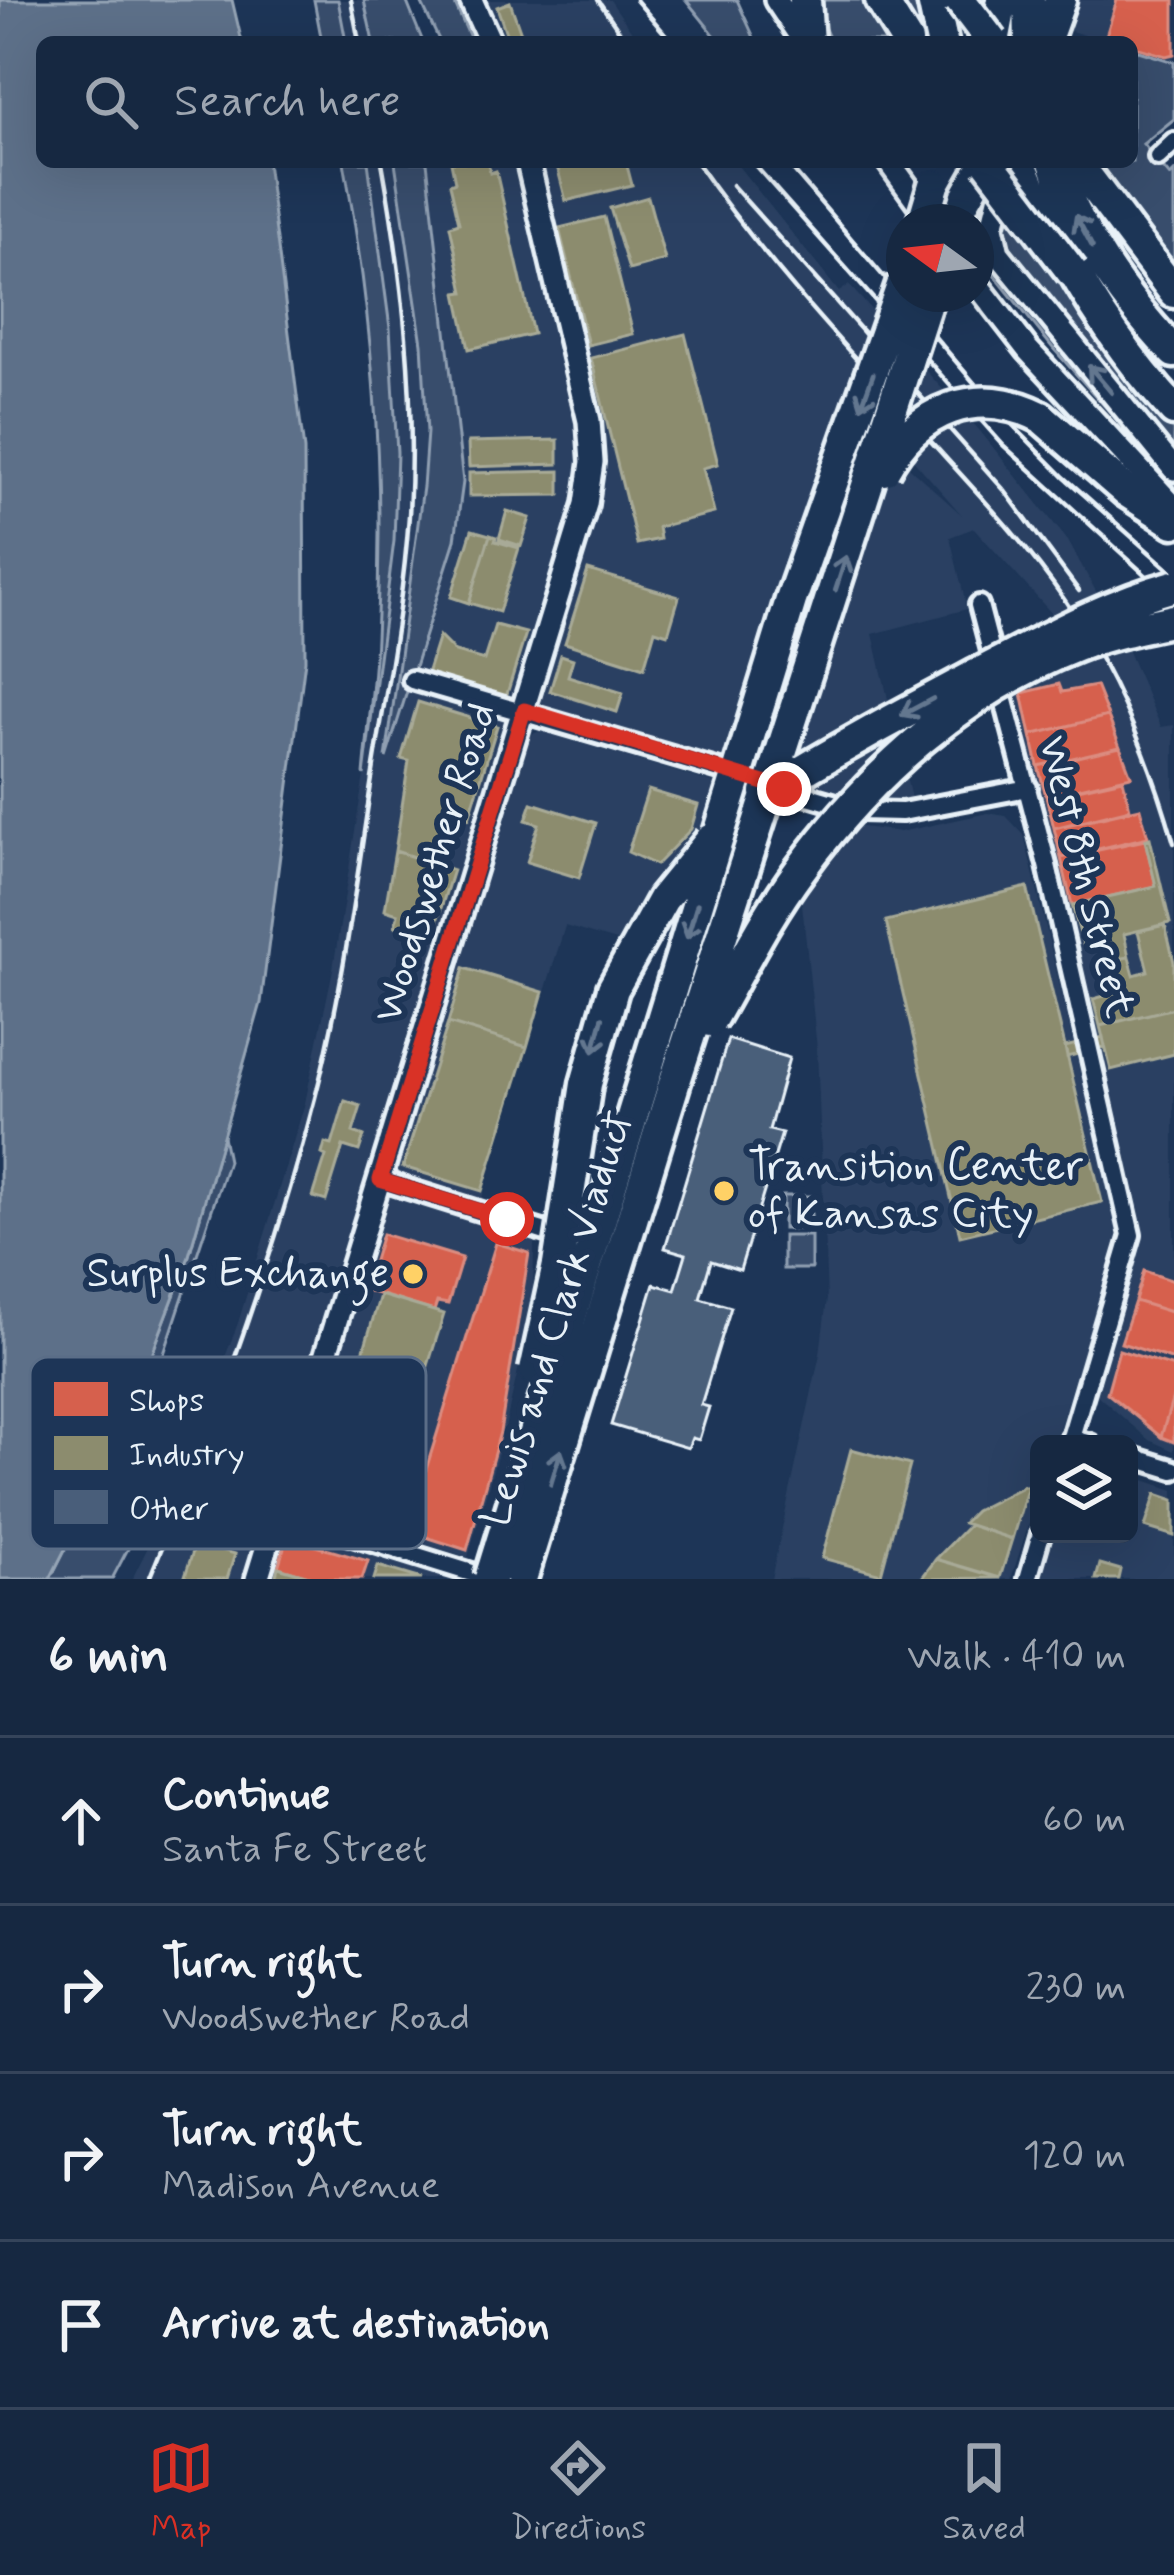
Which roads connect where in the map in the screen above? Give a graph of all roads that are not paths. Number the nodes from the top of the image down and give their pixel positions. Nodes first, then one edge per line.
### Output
1 (471, 0) edge
2 (776, 0) edge
3 (806, 0) edge
4 (880, 0) edge
5 (978, 0) edge
6 (1002, 0) edge
7 (1029, 0) edge
8 (1042, 0) edge
9 (1060, 0) edge
10 (945, 10) edge
11 (487, 36) edge
12 (802, 36) edge
13 (806, 36) edge
14 (903, 36) edge
15 (971, 36) edge
16 (974, 36) edge
17 (984, 36) edge
18 (994, 36) edge
19 (1037, 36) edge
20 (1039, 36) edge
21 (1041, 36) edge
22 (1174, 142) edge
23 (1158, 157) dead end
24 (530, 168) edge
25 (896, 168) edge
26 (967, 168) edge
27 (983, 168) edge
28 (992, 168) edge
29 (1006, 168) edge
30 (1023, 168) edge
31 (1063, 168) edge
32 (1066, 168) edge
33 (938, 170) edge
34 (928, 204) edge
35 (931, 204) edge
36 (952, 204) edge
37 (957, 204) edge
38 (1072, 272) junction
39 (1174, 292) edge
40 (994, 307) edge
41 (893, 312) edge
42 (923, 312) edge
43 (1174, 352) edge
44 (1174, 410) edge
45 (1174, 469) edge
46 (1174, 506) edge
47 (1174, 522) edge
48 (857, 524) junction
49 (1174, 586) edge
50 (979, 605) dead end
51 (1174, 620) edge
52 (412, 680) dead end
53 (524, 710) junction
54 (1028, 788) junction
55 (674, 1084) junction
56 (380, 1180) junction
57 (634, 1259) dead end
58 (326, 1357) edge
59 (1072, 1435) edge
60 (1138, 1459) edge
61 (1174, 1470) edge
62 (1038, 1543) edge
63 (267, 1549) edge
64 (409, 1549) edge
65 (492, 1572) edge
66 (257, 1579) edge
67 (521, 1579) edge
68 (1028, 1579) edge

1 - 11 street
2 - 12 street
3 - 13 highway
4 - 14 highway
5 - 15 highway
6 - 18 highway
7 - 19 highway
8 - 20 highway
9 - 21 highway
10 - 16 highway, bridge
10 - 17 highway, bridge
22 - 23 street
24 - 53 street, Woodswether Road
25 - 35 street
26 - 36 highway
27 - 37 highway
28 - 38 highway, bridge
45 -> 29 street
30 - 38 highway, bridge
43 -> 31 highway
32 - 39 highway
33 - 34 highway, bridge
38 - 44 highway
40 - 46 street
41 -> 65 highway, Lewis and Clark Viaduct, bridge
42 - 48 highway, bridge
47 - 48 highway, bridge
55 -> 48 highway, bridge
49 -> 65 highway, bridge
50 - 54 street, West 8th Street
51 - 55 highway, bridge
52 - 53 street
53 - 54 street
53 - 56 street, Woodswether Road
54 - 59 street, West 8th Street
67 -> 55 highway, Lewis and Clark Viaduct, bridge
56 - 57 street
56 - 58 street, Woodswether Road
60 - 61 street
62 - 68 street
63 - 66 street, Woodswether Road
64 - 65 street

